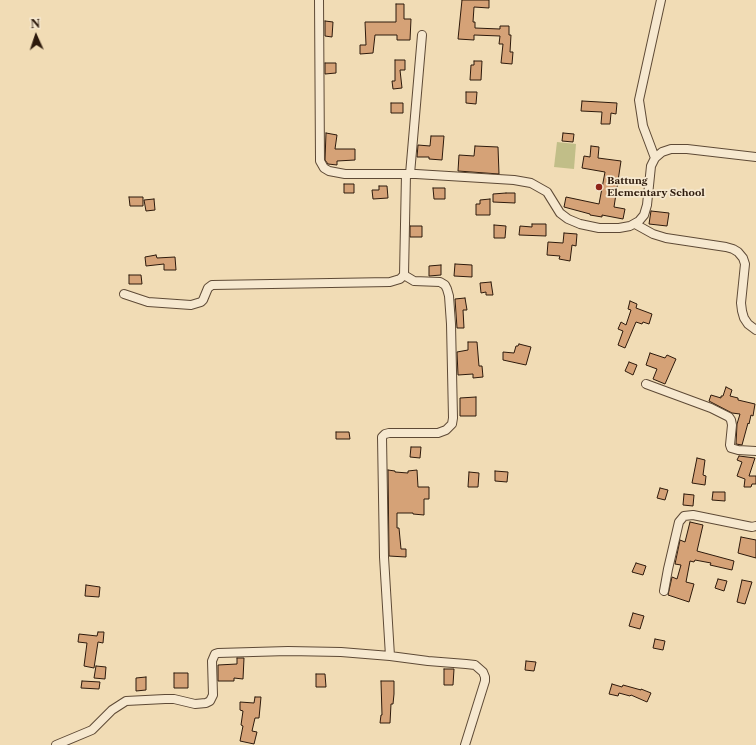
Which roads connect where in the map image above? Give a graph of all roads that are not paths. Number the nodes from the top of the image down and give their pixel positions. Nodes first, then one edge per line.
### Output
1 (319, 0) edge
2 (661, 0) edge
3 (422, 35) dead end
4 (756, 156) edge
5 (655, 158) junction
6 (408, 174) junction
7 (635, 224) junction
8 (404, 275) junction
9 (124, 294) dead end
10 (756, 330) edge
11 (646, 384) dead end
12 (756, 451) edge
13 (756, 526) edge
14 (664, 591) dead end
15 (390, 656) junction
16 (56, 745) edge
17 (465, 745) edge

1 - 6 street
2 - 5 street
3 - 6 street
4 - 5 street
5 - 7 street
6 - 7 street
6 - 8 street
7 - 10 street
8 - 9 street
8 - 15 street
11 - 12 street
13 - 14 street
15 - 16 street
15 - 17 street

